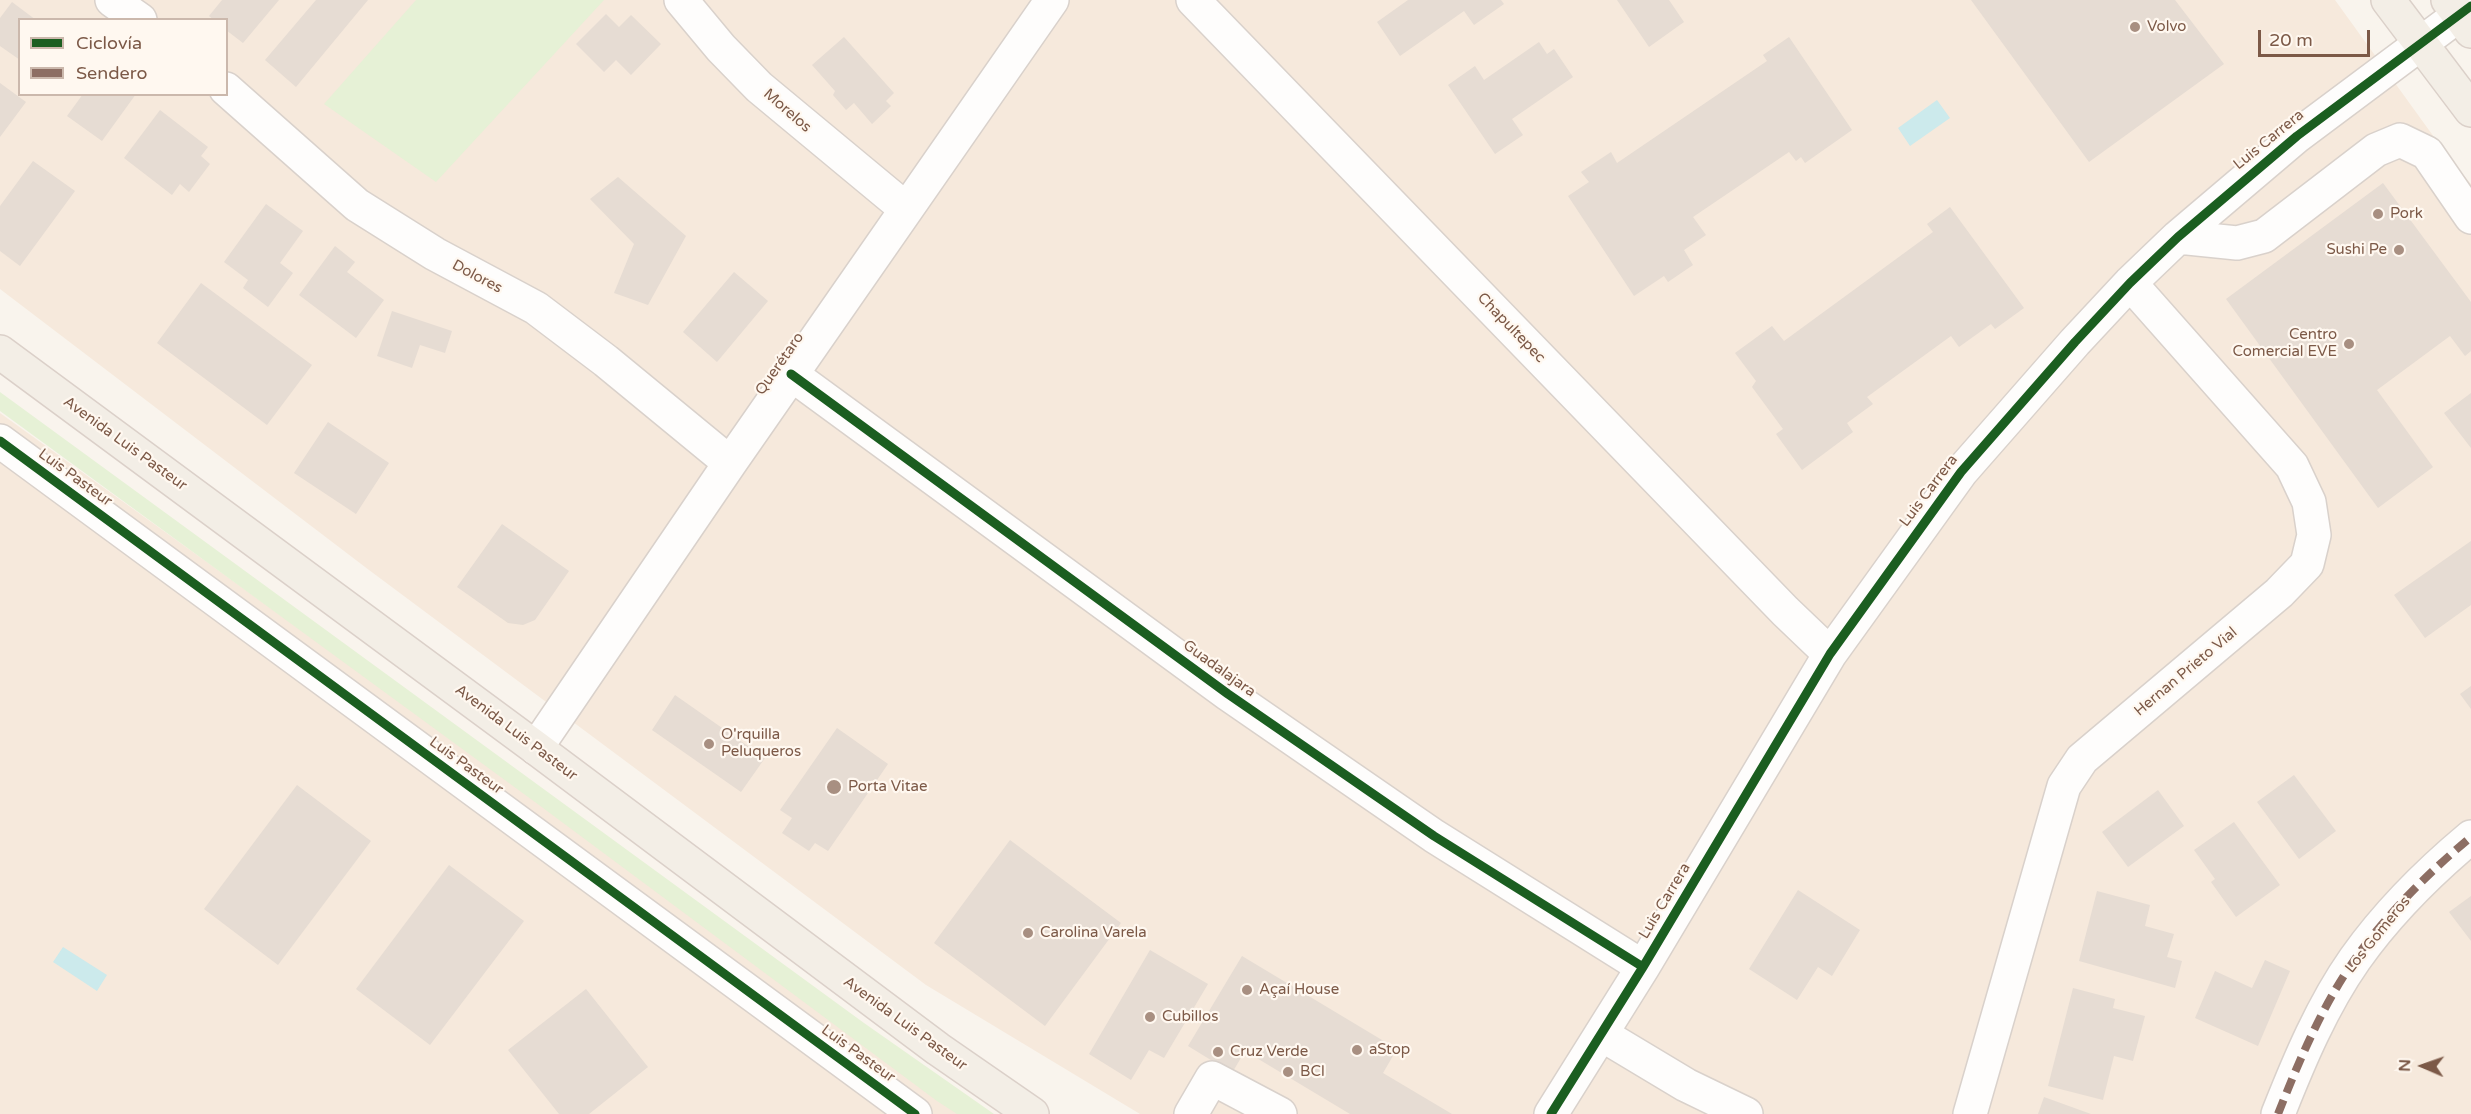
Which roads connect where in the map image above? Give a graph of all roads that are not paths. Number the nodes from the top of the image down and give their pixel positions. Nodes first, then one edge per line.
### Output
1 (112, 0) edge
2 (681, 0) edge
3 (1052, 0) edge
4 (1193, 0) edge
5 (2388, 0) edge
6 (2462, 13) edge
7 (137, 18) edge
8 (2421, 43) junction
9 (228, 91) edge
10 (2471, 110) edge
11 (906, 209) junction
12 (2471, 217) edge
13 (2178, 237) junction
14 (2130, 284) junction
15 (0, 352) edge
16 (791, 374) junction
17 (0, 441) edge
18 (730, 463) junction
19 (1830, 654) junction
20 (536, 748) junction
21 (2471, 837) edge
22 (1643, 967) junction
23 (1600, 1034) junction
24 (915, 1114) edge
25 (1032, 1114) edge
26 (1191, 1114) edge
27 (1280, 1114) edge
28 (1551, 1114) edge
29 (1746, 1114) edge
30 (1970, 1114) edge
31 (2278, 1114) edge

1 - 7 street
2 - 11 street, Morelos
3 - 11 street, Querétaro
4 - 19 street, Chapultepec
5 - 8 main road
6 - 8 street, Luis Carrera
8 - 10 main road
8 - 13 street, Luis Carrera
9 - 18 street, Dolores
11 - 16 street, Querétaro
12 - 13 street
13 - 14 street, Luis Carrera
14 - 19 street, Luis Carrera
14 - 30 street, Hernan Prieto Vial
15 - 20 main road, Avenida Luis Pasteur
16 - 18 street, Querétaro
16 - 22 street, Guadalajara
17 - 24 street, Luis Pasteur
18 - 20 street, Querétaro
19 - 22 street, Luis Carrera
20 - 25 main road, Avenida Luis Pasteur
21 - 31 street, Los Gomeros
22 - 23 street, Luis Carrera
23 - 28 street, Luis Carrera
23 - 29 street
26 - 27 street

